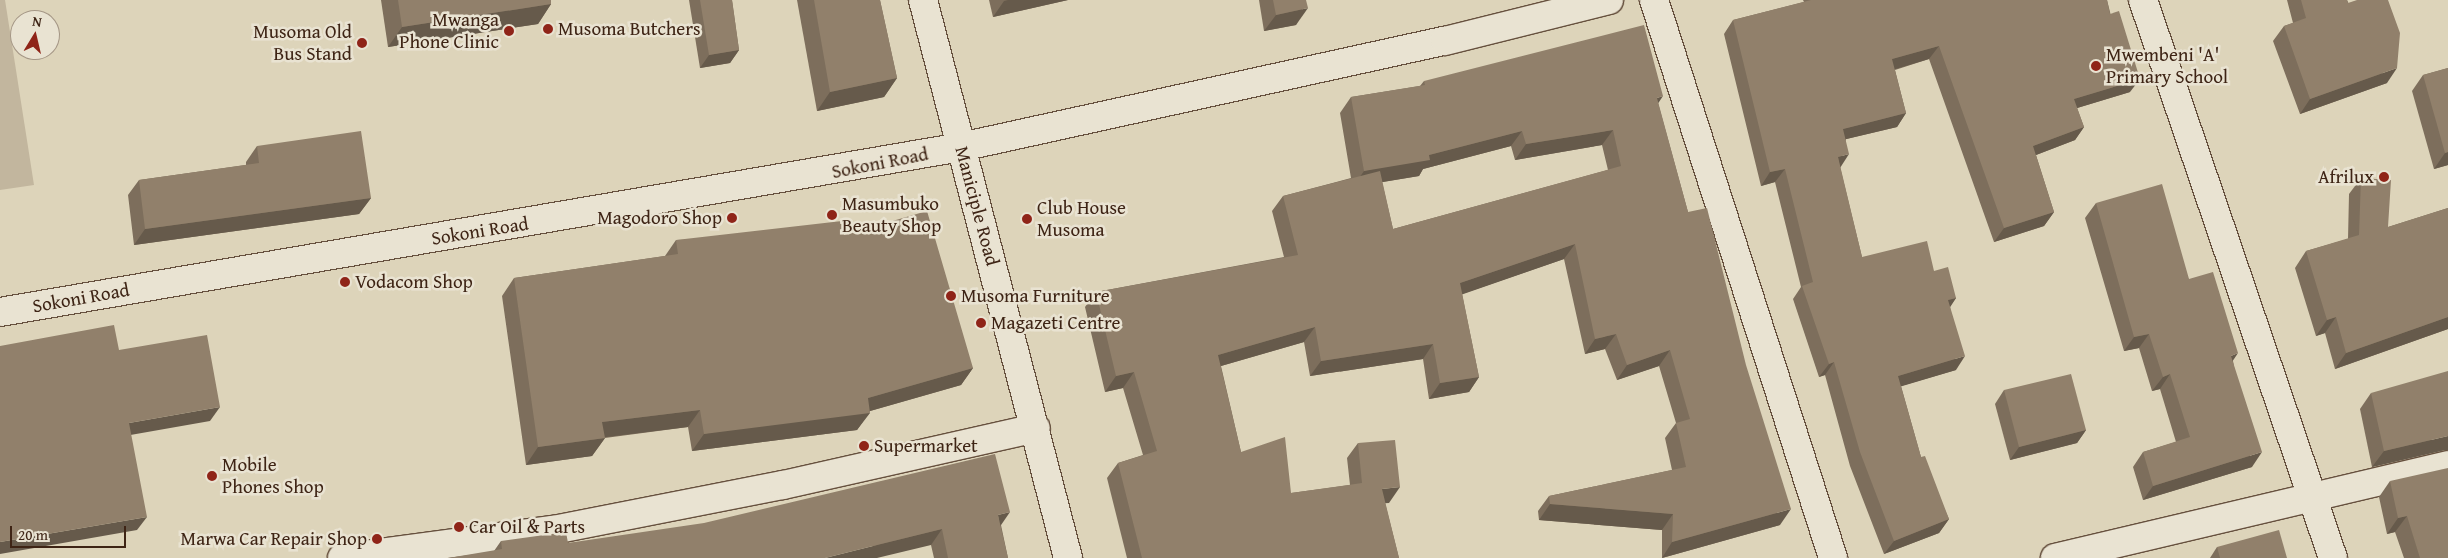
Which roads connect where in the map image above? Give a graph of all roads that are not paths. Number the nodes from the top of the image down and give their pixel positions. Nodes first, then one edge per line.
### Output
1 (923, 0) edge
2 (1609, 0) edge
3 (1654, 0) edge
4 (2143, 0) edge
5 (960, 148) junction
6 (0, 312) edge
7 (1036, 428) junction
8 (2448, 465) edge
9 (2313, 498) junction
10 (342, 558) edge
11 (1068, 558) edge
12 (1833, 558) edge
13 (2055, 558) edge
14 (2334, 558) edge

1 - 5 street, Maniciple Road
2 - 5 street, Sokoni Road
3 - 12 street
4 - 9 street
5 - 6 street, Sokoni Road
5 - 7 street, Maniciple Road
7 - 10 street
7 - 11 street, Maniciple Road
8 - 9 street
9 - 13 street
9 - 14 street

